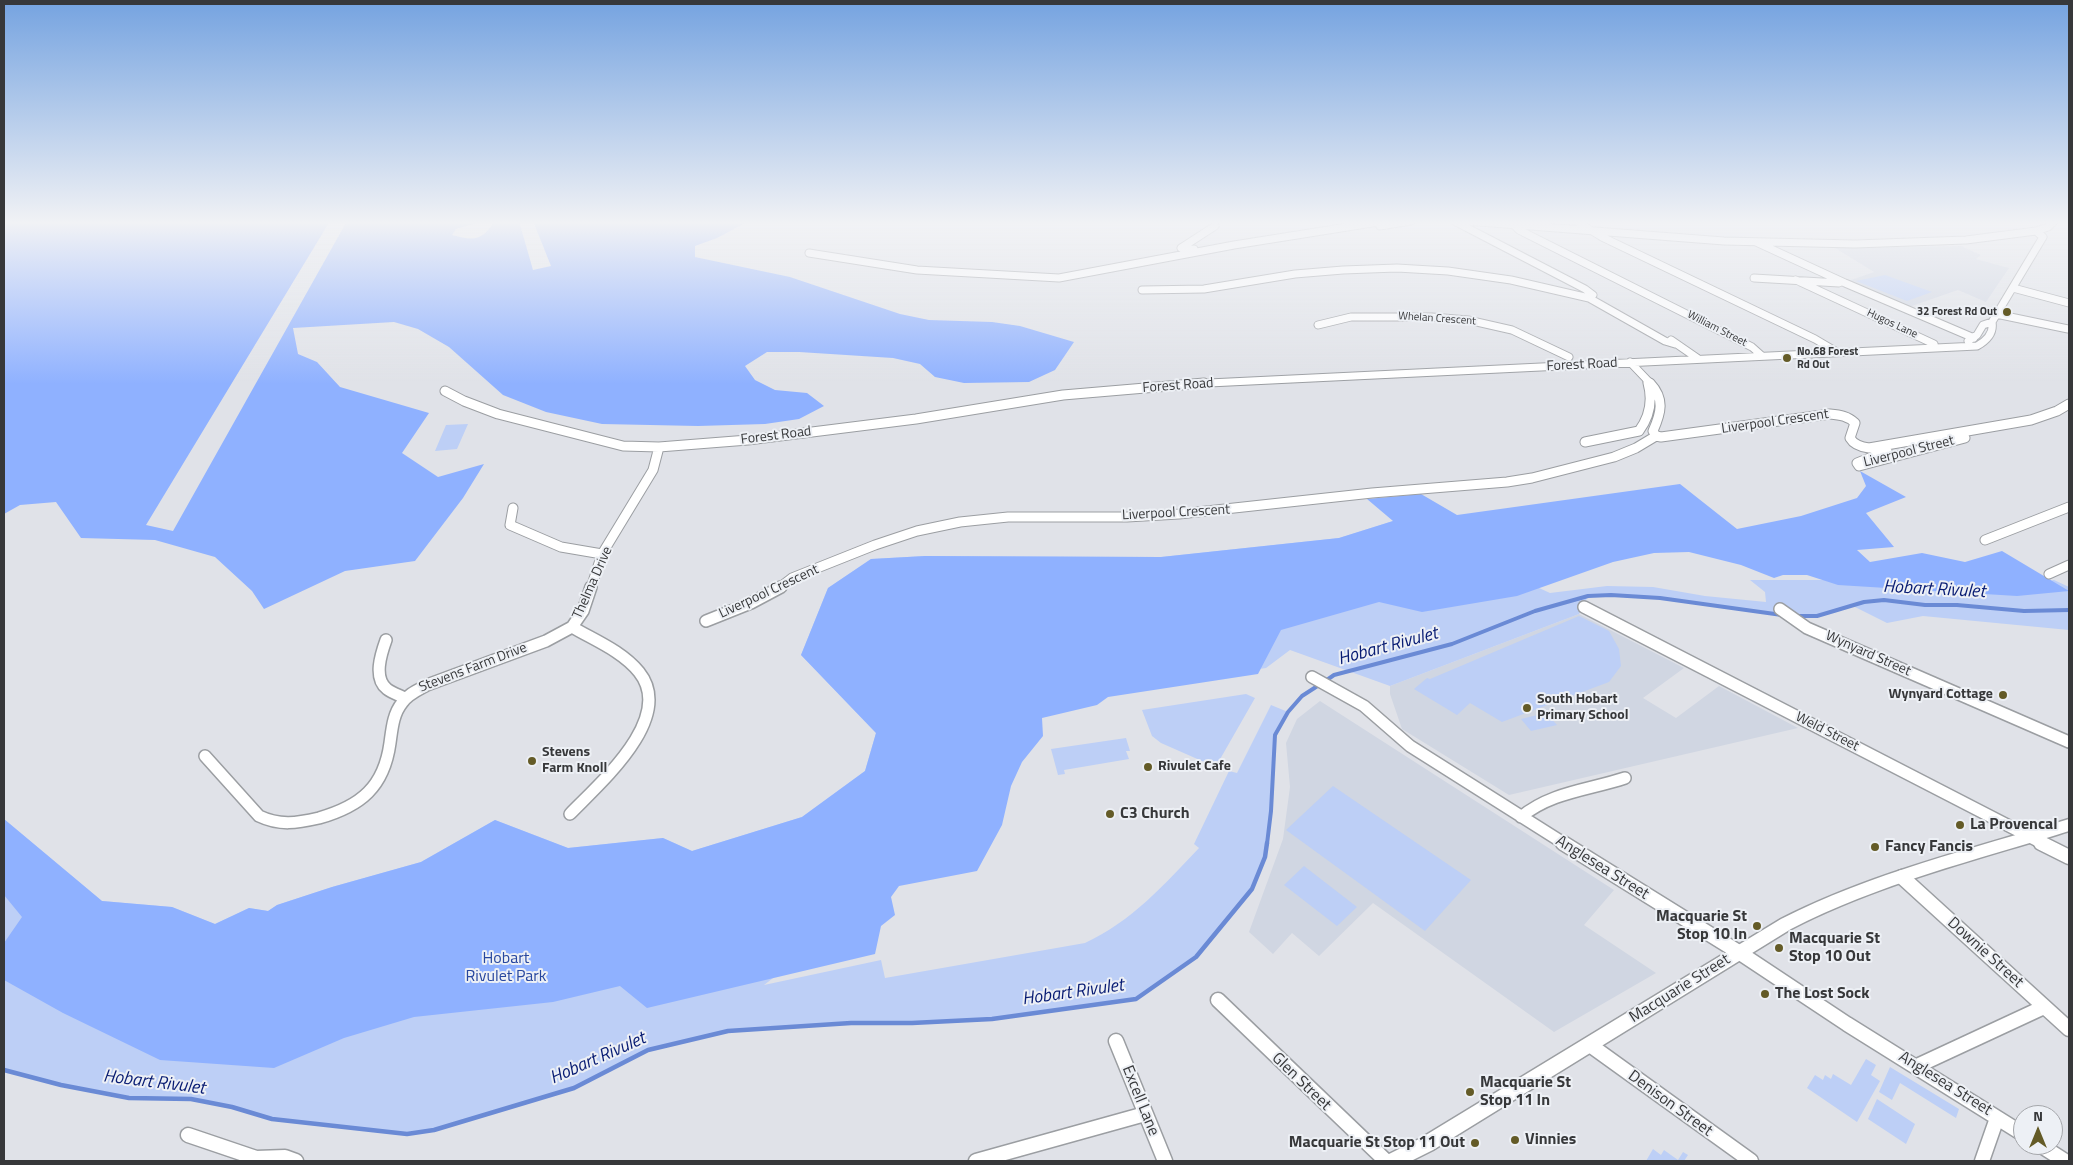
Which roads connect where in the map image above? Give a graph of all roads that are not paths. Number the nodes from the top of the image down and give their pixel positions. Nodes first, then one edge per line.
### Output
1 (1015, 275) edge
2 (1073, 275) edge
3 (1293, 275) edge
4 (1480, 275) edge
5 (1502, 275) edge
6 (1560, 275) edge
7 (1610, 275) edge
8 (1682, 275) edge
9 (1828, 275) edge
10 (2020, 275) edge
11 (1754, 278) dead end
12 (1796, 280) junction
13 (1845, 283) junction
14 (2012, 288) junction
15 (1142, 290) dead end
16 (1593, 295) junction
17 (2069, 304) edge
18 (1996, 314) junction
19 (1992, 322) junction
20 (1318, 325) dead end
21 (2068, 329) edge
22 (1974, 338) junction
23 (1675, 344) junction
24 (1934, 344) junction
25 (1923, 347) junction
26 (1837, 352) junction
27 (1761, 355) junction
28 (1697, 358) junction
29 (1630, 362) junction
30 (1578, 365) junction
31 (1647, 380) junction
32 (445, 391) dead end
33 (2069, 404) edge
34 (2001, 426) junction
35 (1656, 436) junction
36 (1925, 440) junction
37 (1585, 442) dead end
38 (659, 447) junction
39 (1868, 448) joint
40 (2069, 507) edge
41 (513, 508) dead end
42 (1985, 540) dead end
43 (602, 554) junction
44 (2069, 565) edge
45 (2049, 574) dead end
46 (1584, 607) dead end
47 (1780, 610) dead end
48 (706, 621) dead end
49 (572, 627) junction
50 (386, 640) dead end
51 (1312, 677) dead end
52 (405, 698) junction
53 (2069, 742) edge
54 (206, 756) dead end
55 (1625, 778) dead end
56 (570, 814) dead end
57 (1521, 818) junction
58 (2069, 825) edge
59 (2031, 837) junction
60 (2069, 857) edge
61 (1902, 877) junction
62 (1740, 952) junction
63 (1218, 1000) dead end
64 (2044, 1007) junction
65 (2069, 1029) edge
66 (1116, 1041) dead end
67 (1590, 1045) junction
68 (1917, 1066) junction
69 (1145, 1114) junction
70 (1997, 1118) junction
71 (2013, 1128) edge
72 (188, 1135) dead end
73 (1413, 1157) edge
74 (296, 1161) edge
75 (976, 1161) edge
76 (1164, 1161) edge
77 (1386, 1161) edge
78 (1393, 1161) edge
79 (1751, 1161) edge
80 (1982, 1161) edge

1 - 2 street
3 - 15 street
4 - 23 street
5 - 16 street
6 - 16 street
7 - 27 street, William Street
8 - 26 street
9 - 13 street
10 - 14 street, Forest Road
11 - 12 street
12 - 13 street
12 - 24 street, Hugos Lane
13 - 22 street
14 - 17 street
14 - 18 street, Forest Road
16 - 23 street
18 - 19 street, Forest Road
18 - 21 street
19 - 22 street, Forest Road
19 - 25 street, Forest Road
20 - 30 street, Whelan Crescent
22 - 24 street, Forest Road
23 - 28 street
24 - 25 street, Forest Road
25 - 26 street, Forest Road
26 - 27 street, Forest Road
27 - 28 street, Forest Road
28 - 29 street, Forest Road
29 - 30 street, Forest Road
29 - 31 street
30 - 38 street, Forest Road
31 - 35 street
31 - 37 street
32 - 38 street, Forest Road
33 - 34 street, Liverpool Street
34 - 36 street, Liverpool Street
34 - 36 street, Liverpool Street
35 - 39 street, Liverpool Crescent
35 - 48 street, Liverpool Crescent
36 - 39 street, Liverpool Street
38 - 43 street, Thelma Drive
40 - 42 street
41 - 43 street
43 - 49 street, Thelma Drive
44 - 45 street
46 - 59 street, Weld Street
47 - 53 street, Wynyard Street
49 - 52 street, Stevens Farm Drive
49 - 56 street, Thelma Drive
50 - 52 street
51 - 57 street, Anglesea Street
52 - 54 street, Stevens Farm Drive
55 - 57 street
57 - 62 street, Anglesea Street
58 - 59 street, Macquarie Street
59 - 60 street, Weld Street
59 - 61 street, Macquarie Street
61 - 62 street, Macquarie Street
61 - 64 street, Downie Street
62 - 67 street, Macquarie Street
62 - 68 street, Anglesea Street
63 - 77 street, Glen Street
64 - 65 street, Downie Street
64 - 68 street
66 - 69 street, Excell Lane
67 - 73 street, Macquarie Street
67 - 79 street, Denison Street
68 - 70 street, Anglesea Street
69 - 75 street
69 - 76 street, Excell Lane
70 - 71 street, Anglesea Street
70 - 80 street
72 - 74 street
73 - 78 street, Macquarie Street

